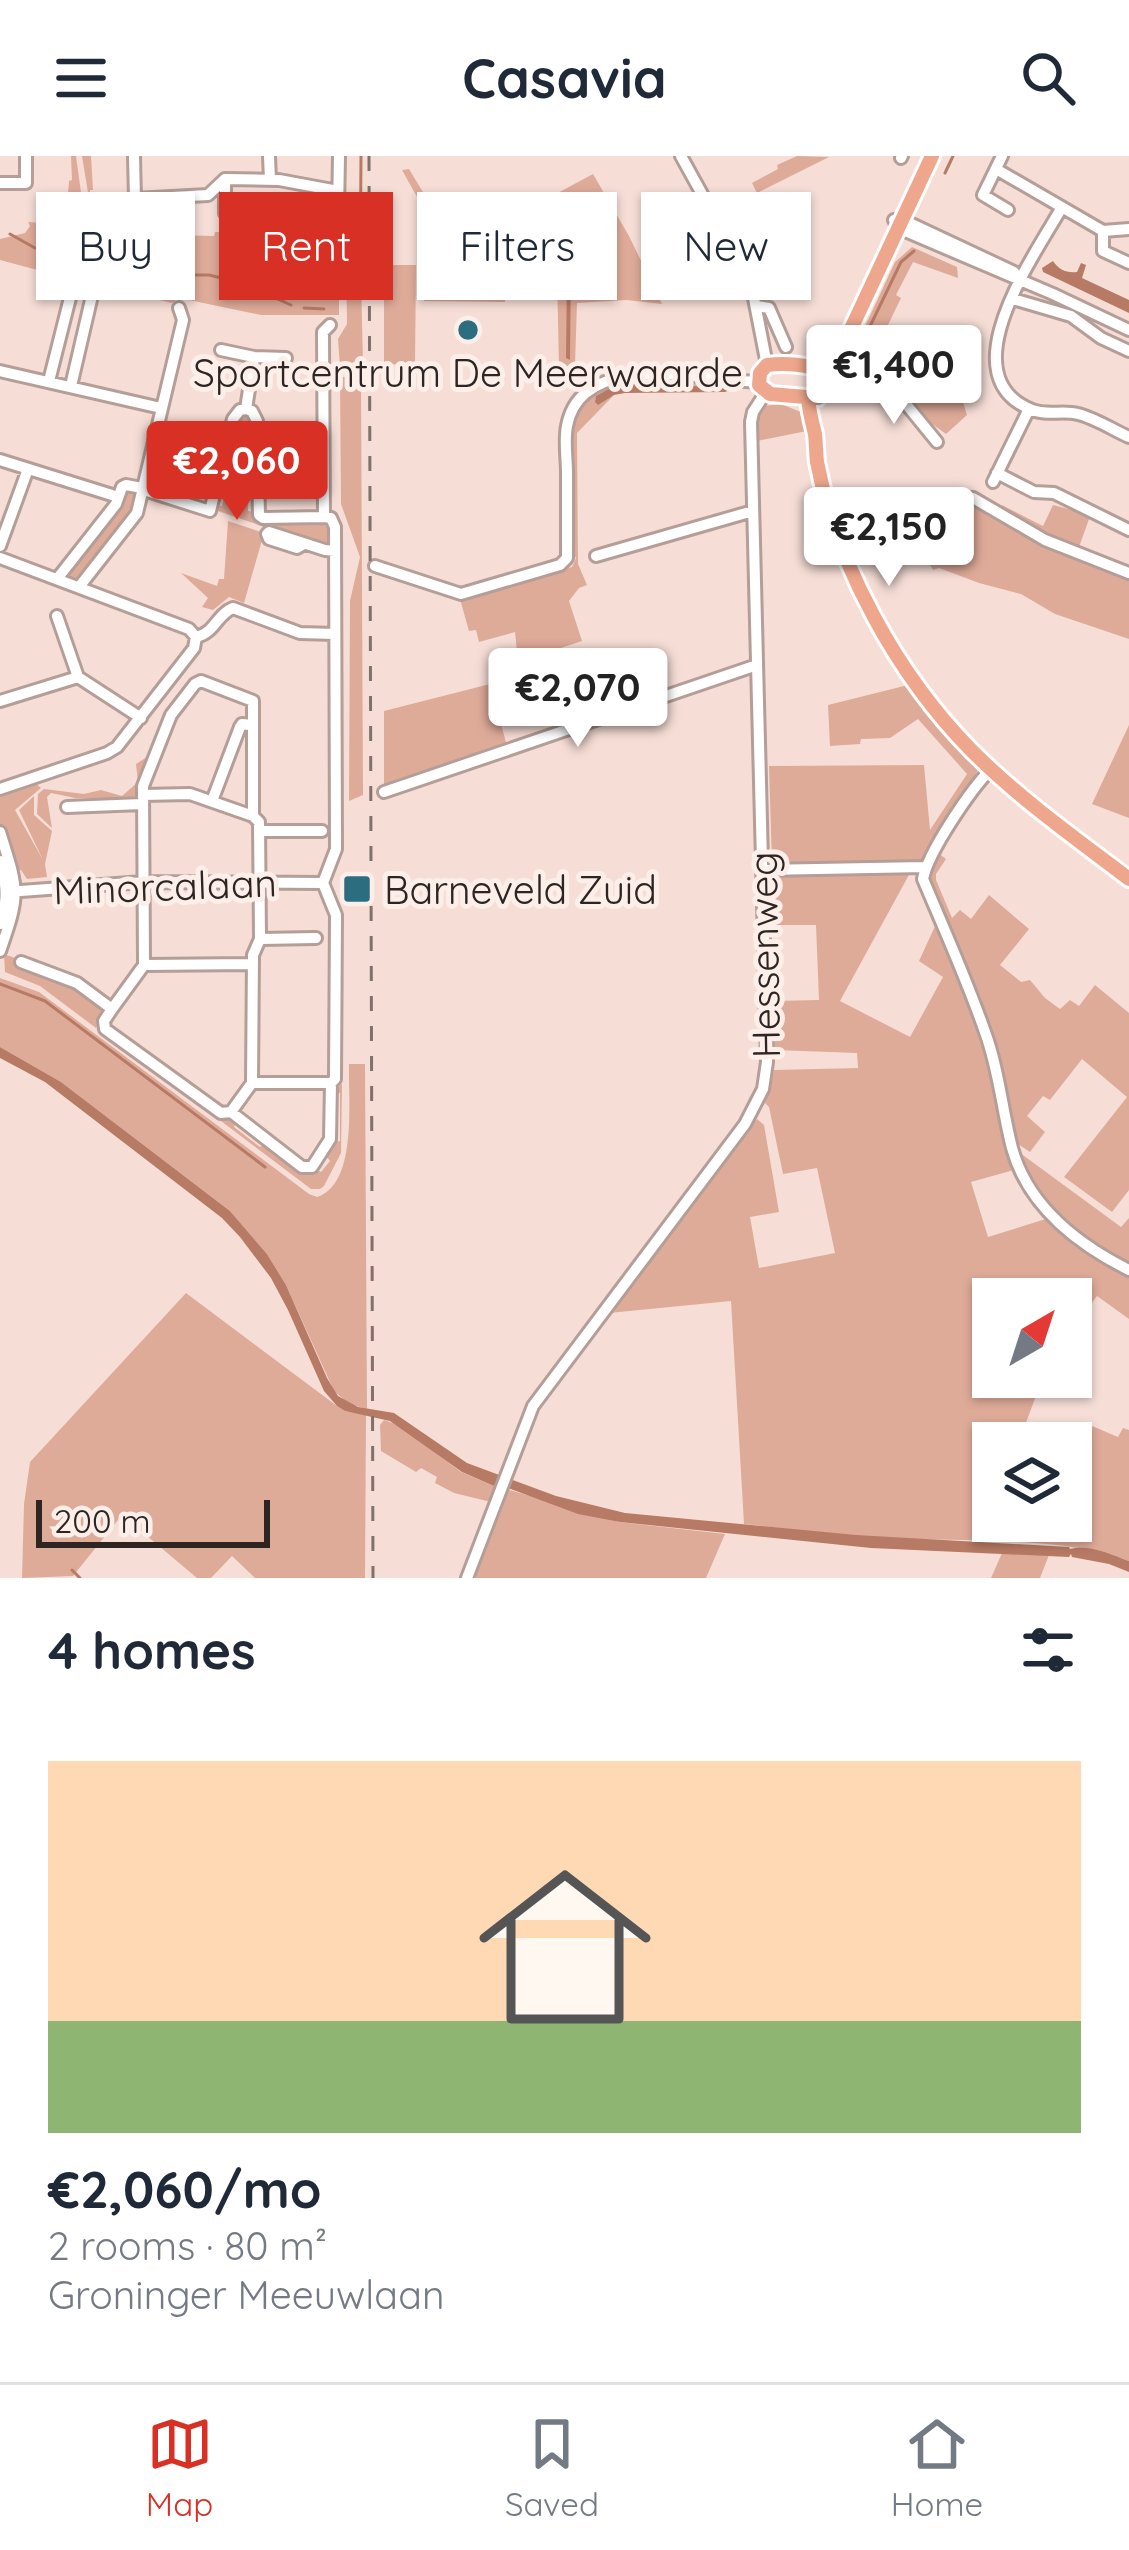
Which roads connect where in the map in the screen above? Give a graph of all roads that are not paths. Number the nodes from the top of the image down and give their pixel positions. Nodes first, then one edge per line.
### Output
1 (26, 156) edge
2 (134, 156) edge
3 (269, 156) edge
4 (339, 156) edge
5 (681, 156) edge
6 (928, 156) edge
7 (1002, 156) edge
8 (996, 169) junction
9 (225, 179) junction
10 (270, 180) junction
11 (0, 183) edge
12 (338, 191) junction
13 (1062, 207) junction
14 (1008, 210) dead end
15 (898, 222) junction
16 (1129, 230) edge
17 (1103, 231) junction
18 (1129, 263) edge
19 (1022, 279) junction
20 (1013, 298) junction
21 (757, 306) junction
22 (179, 308) dead end
23 (330, 326) dead end
24 (1129, 330) edge
25 (786, 347) dead end
26 (221, 350) dead end
27 (1129, 351) edge
28 (254, 357) junction
29 (286, 358) dead end
30 (820, 370) junction
31 (0, 371) edge
32 (763, 379) junction
33 (49, 381) junction
34 (888, 382) dead end
35 (70, 386) junction
36 (813, 398) junction
37 (161, 408) junction
38 (246, 409) junction
39 (1029, 409) junction
40 (1129, 418) edge
41 (1125, 435) edge
42 (937, 442) dead end
43 (0, 460) edge
44 (28, 469) junction
45 (143, 489) junction
46 (112, 495) dead end
47 (829, 506) junction
48 (753, 511) junction
49 (324, 517) junction
50 (1129, 530) edge
51 (304, 544) dead end
52 (0, 546) edge
53 (334, 550) junction
54 (596, 556) dead end
55 (0, 558) edge
56 (375, 566) dead end
57 (1129, 573) edge
58 (57, 579) junction
59 (79, 587) junction
60 (57, 616) dead end
61 (335, 634) junction
62 (196, 637) junction
63 (757, 665) junction
64 (78, 676) junction
65 (0, 700) edge
66 (141, 718) junction
67 (253, 725) junction
68 (991, 769) junction
69 (0, 789) edge
70 (385, 792) dead end
71 (143, 800) junction
72 (212, 801) junction
73 (68, 807) dead end
74 (253, 816) junction
75 (260, 831) junction
76 (322, 831) dead end
77 (0, 832) edge
78 (0, 861) edge
79 (925, 867) junction
80 (763, 870) junction
81 (1129, 879) edge
82 (143, 882) junction
83 (259, 883) junction
84 (323, 883) junction
85 (12, 892) junction
86 (0, 924) edge
87 (316, 938) dead end
88 (260, 939) junction
89 (0, 951) edge
90 (21, 962) dead end
91 (253, 964) junction
92 (144, 965) junction
93 (112, 1009) junction
94 (252, 1083) junction
95 (331, 1083) junction
96 (231, 1112) junction
97 (1129, 1270) edge
98 (467, 1578) edge

1 - 11 street
2 - 9 street
3 - 10 street
4 - 12 street
5 - 21 street
6 - 15 main road
7 - 8 street
8 - 13 street
8 - 14 street
9 - 10 street
9 - 12 street
10 - 12 street
13 - 17 street
13 - 19 street
15 - 19 street
15 - 30 main road
16 - 17 street
17 - 18 street
19 - 20 street
19 - 24 street
20 - 27 street
20 - 39 street
21 - 25 street
21 - 32 street
22 - 37 street
23 - 49 street
26 - 28 street
28 - 29 street
28 - 38 street
30 - 32 main road
30 - 36 main road
31 - 33 street
32 - 36 main road
32 - 48 street, Hessenweg
32 - 56 street
33 - 35 street
33 - 35 street
34 - 42 street
35 - 37 street
36 - 47 main road
37 - 45 street
38 - 45 street
38 - 49 street
39 - 41 street
39 - 50 street
40 - 41 street
43 - 44 street
44 - 46 street
44 - 52 street
45 - 58 street
45 - 59 street
47 - 57 street
47 - 68 main road
48 - 54 street
48 - 63 street, Hessenweg
49 - 53 street
51 - 53 street
53 - 61 street
55 - 58 street
58 - 59 street
59 - 62 street
60 - 64 street
61 - 62 street
61 - 84 street
62 - 66 street
63 - 70 street
63 - 80 street, Hessenweg
64 - 65 street
64 - 66 street
66 - 69 street
67 - 71 street
67 - 72 street
67 - 74 street
68 - 79 street
68 - 81 main road
71 - 72 street
71 - 73 street
71 - 82 street
72 - 74 street
74 - 75 street
75 - 76 street
75 - 83 street
77 - 85 street
78 - 85 street
79 - 80 street
79 - 97 street
80 - 98 street, Hessenweg
82 - 83 street, Minorcalaan
82 - 85 street, Minorcalaan
82 - 92 street
83 - 84 street, Minorcalaan
83 - 88 street
84 - 95 street
85 - 86 street
85 - 89 street
87 - 88 street
88 - 91 street
90 - 93 street
91 - 92 street
91 - 94 street
92 - 93 street
93 - 96 street
94 - 95 street
94 - 96 street
95 - 96 street

